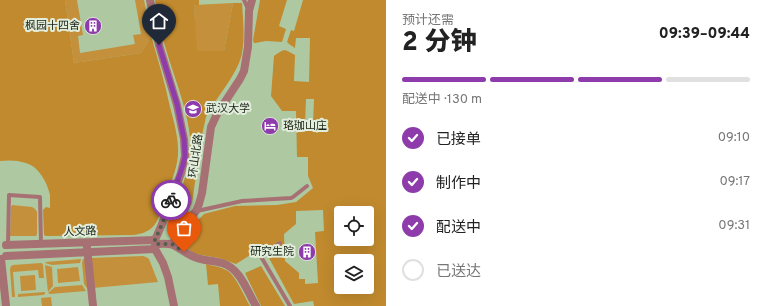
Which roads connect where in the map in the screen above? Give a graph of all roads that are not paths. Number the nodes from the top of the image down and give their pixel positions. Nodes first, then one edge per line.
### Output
1 (150, 0) edge
2 (244, 0) edge
3 (252, 0) edge
4 (249, 11) junction
5 (307, 186) dead end
6 (196, 211) junction
7 (87, 243) junction
8 (280, 243) dead end
9 (5, 244) edge
10 (41, 244) junction
11 (155, 244) junction
12 (172, 244) junction
13 (88, 252) junction
14 (2, 258) edge
15 (6, 306) edge
16 (92, 306) edge
17 (174, 306) edge
18 (256, 306) edge
19 (290, 306) edge

1 - 11 street
2 - 4 lane
3 - 4 street, 环山北路
4 - 6 street, 环山北路
5 - 6 lane
6 - 12 street, 环山北路
7 - 10 street, 人文路
7 - 11 street, 人文路
7 - 13 street
8 - 19 lane
9 - 10 street, 人文路
9 - 10 lane
9 - 14 street
11 - 12 street
11 - 13 street
11 - 17 street
12 - 18 street
13 - 14 street
13 - 16 street
14 - 15 street

